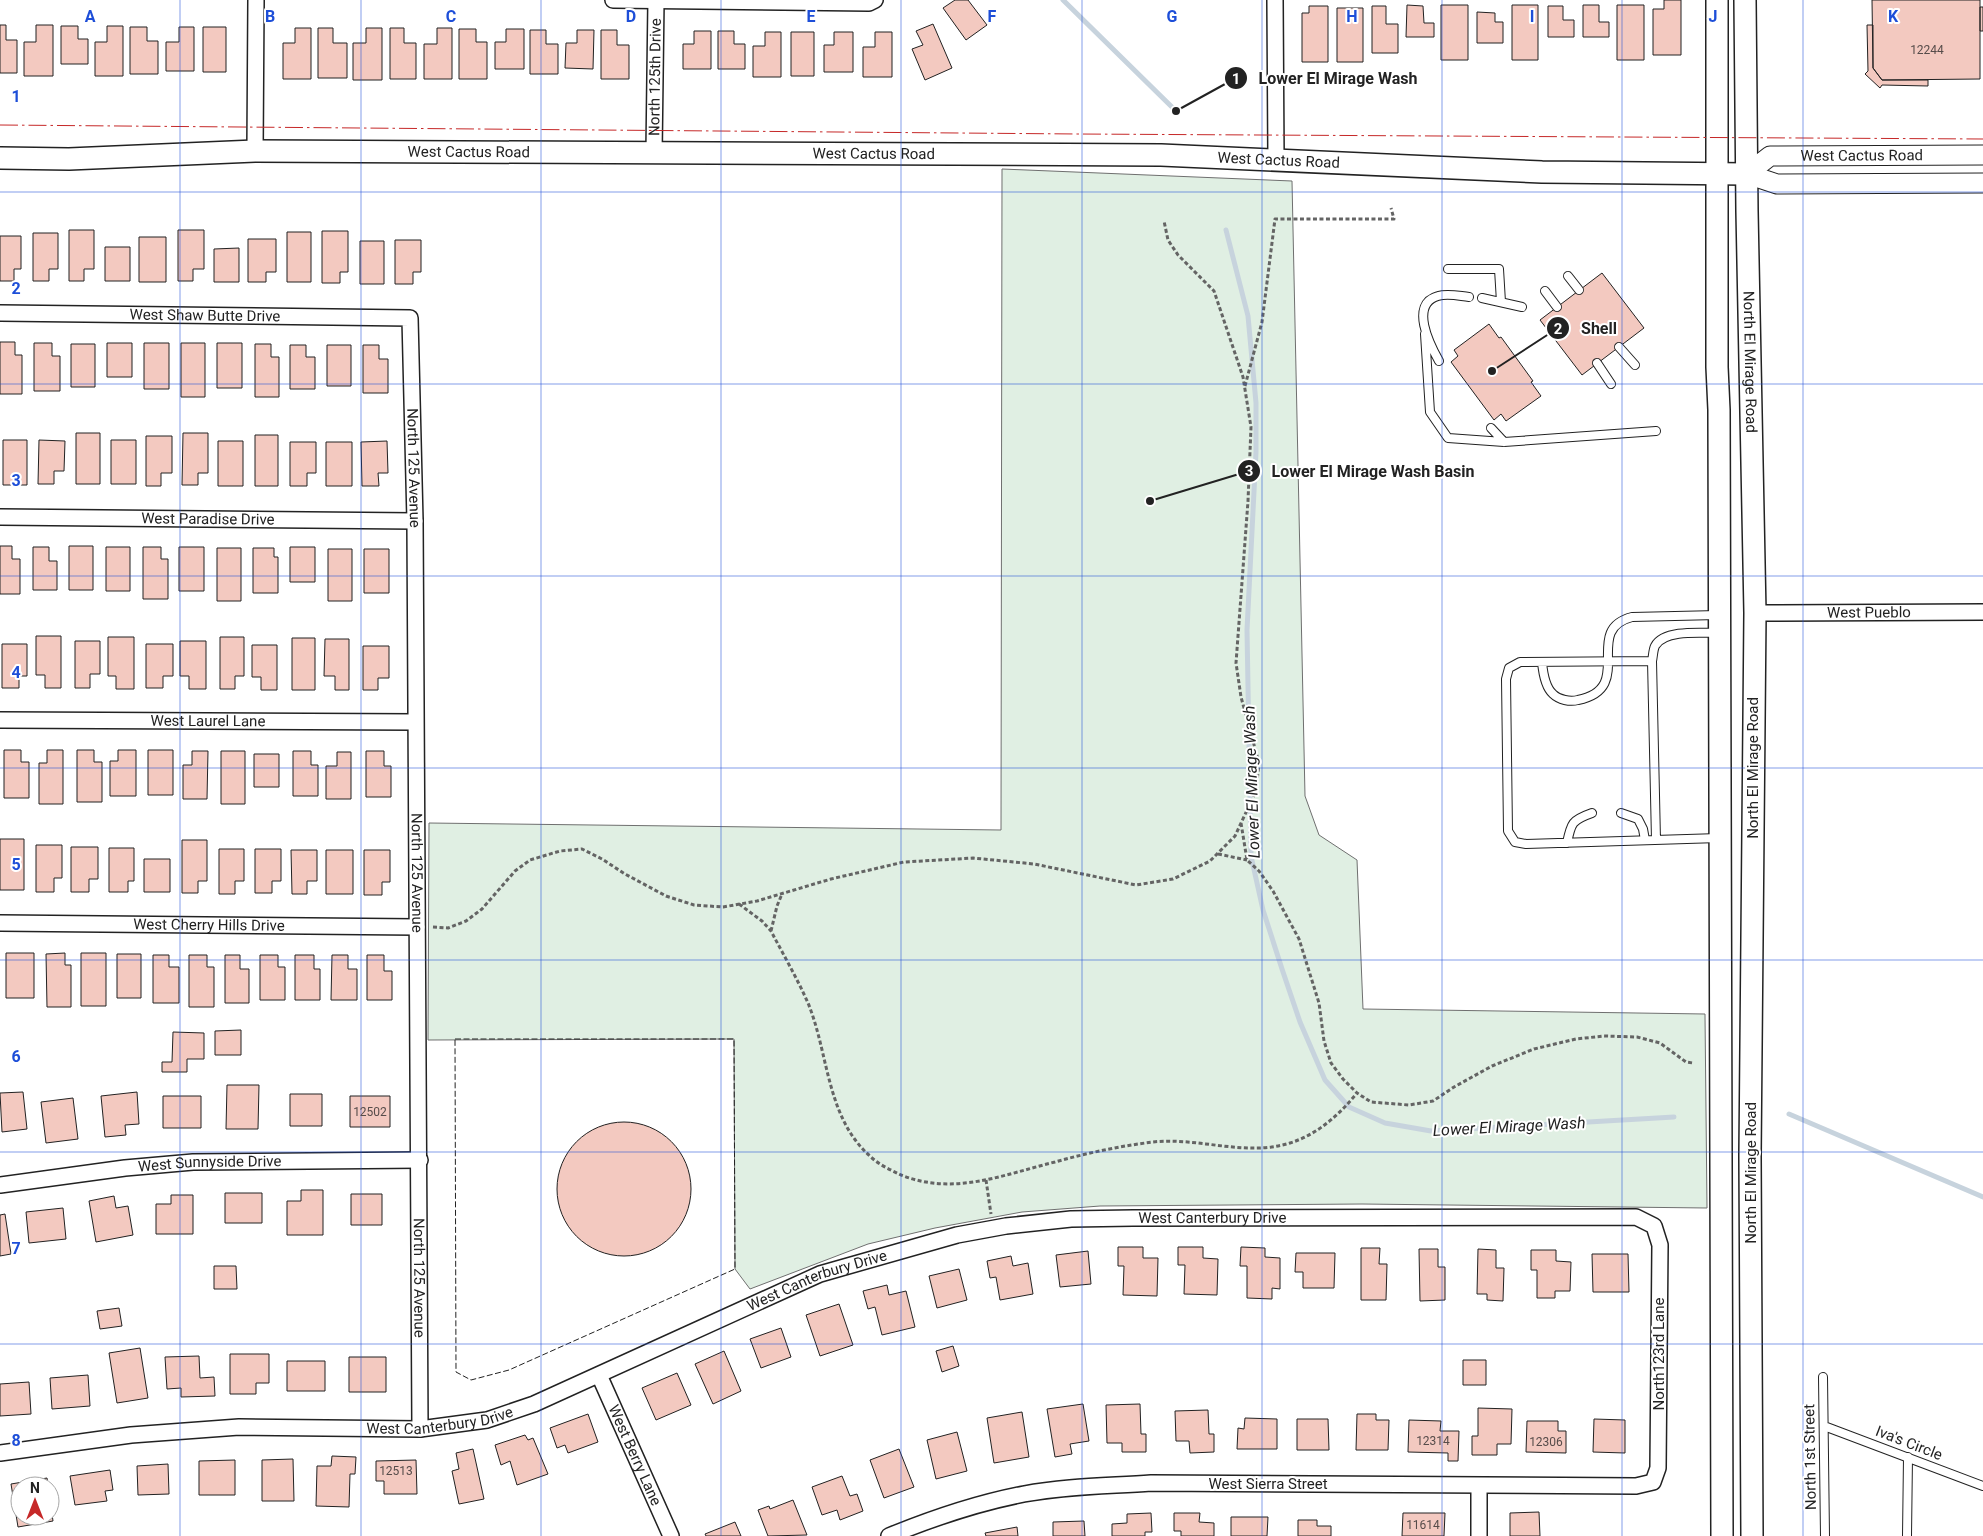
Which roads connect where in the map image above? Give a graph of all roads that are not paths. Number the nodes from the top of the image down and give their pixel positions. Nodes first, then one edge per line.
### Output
1 (256, 0) edge
2 (613, 0) edge
3 (656, 0) edge
4 (874, 0) edge
5 (1275, 0) edge
6 (1717, 0) edge
7 (1745, 0) edge
8 (255, 152) junction
9 (654, 153) junction
10 (1983, 155) edge
11 (0, 158) edge
12 (1276, 159) junction
13 (1718, 173) junction
14 (1747, 174) junction
15 (1983, 183) edge
16 (1448, 269) dead end
17 (1568, 276) dead end
18 (1580, 290) dead end
19 (1545, 291) dead end
20 (1469, 297) dead end
21 (1482, 298) dead end
22 (1500, 302) junction
23 (1522, 307) dead end
24 (1557, 307) dead end
25 (0, 313) edge
26 (410, 318) joint
27 (1425, 334) junction
28 (1618, 347) dead end
29 (1439, 361) dead end
30 (1597, 363) dead end
31 (1635, 364) dead end
32 (1611, 384) dead end
33 (1491, 428) dead end
34 (1656, 431) dead end
35 (1504, 442) junction
36 (0, 517) edge
37 (415, 521) junction
38 (1983, 612) edge
39 (1755, 613) junction
40 (1720, 624) junction
41 (1652, 661) junction
42 (1542, 662) junction
43 (1608, 662) junction
44 (0, 720) edge
45 (416, 722) junction
46 (1592, 813) dead end
47 (1621, 813) dead end
48 (1721, 838) junction
49 (1645, 840) junction
50 (1656, 840) junction
51 (1567, 843) junction
52 (0, 924) edge
53 (417, 927) junction
54 (420, 1160) junction
55 (0, 1185) edge
56 (1654, 1226) joint
57 (599, 1375) junction
58 (1823, 1377) dead end
59 (1824, 1426) junction
60 (420, 1429) junction
61 (0, 1453) edge
62 (1908, 1457) junction
63 (1653, 1482) joint
64 (1479, 1486) junction
65 (1983, 1486) edge
66 (671, 1536) edge
67 (889, 1536) edge
68 (1478, 1536) edge
69 (1722, 1536) edge
70 (1752, 1536) edge
71 (1825, 1536) edge
72 (1907, 1536) edge

1 - 8 street
2 - 3 street
3 - 4 street
3 - 9 street, North 125th Drive
5 - 12 street
6 - 13 main road, North El Mirage Road
7 - 14 main road, North El Mirage Road
8 - 9 main road, West Cactus Road
8 - 11 main road, West Cactus Road
9 - 12 main road, West Cactus Road
10 - 14 street, West Cactus Road
12 - 13 main road, West Cactus Road
13 - 14 main road, West Cactus Road
13 - 40 main road, North El Mirage Road
14 - 15 street, West Cactus Road
14 - 39 main road, North El Mirage Road
16 - 22 lane
17 - 18 lane
19 - 24 lane
20 - 27 lane
21 - 22 lane
22 - 23 lane
25 - 26 street, West Shaw Butte Drive
26 - 37 street, North 125 Avenue
27 - 29 lane
27 - 35 lane
28 - 31 lane
30 - 32 lane
33 - 35 lane
34 - 35 lane
36 - 37 street, West Paradise Drive
37 - 45 street, North 125 Avenue
38 - 39 street, West Pueblo
39 - 70 main road, North El Mirage Road
40 - 41 lane
40 - 43 lane
40 - 48 main road, North El Mirage Road
41 - 43 lane
41 - 50 lane
42 - 43 lane
42 - 43 lane
42 - 51 lane
44 - 45 street, West Laurel Lane
45 - 53 street, North 125 Avenue
46 - 51 lane
47 - 49 lane
48 - 50 lane
48 - 69 main road, North El Mirage Road
49 - 50 lane
49 - 51 lane
52 - 53 street, West Cherry Hills Drive
53 - 54 street, North 125 Avenue
54 - 55 street, West Sunnyside Drive
54 - 60 street, North 125 Avenue
56 - 57 street, West Canterbury Drive
56 - 63 street, North123rd Lane
57 - 60 street, West Canterbury Drive
57 - 66 street, West Berry Lane
58 - 59 lane, North 1st Street
59 - 62 lane, Iva's Circle
59 - 71 lane, North 1st Street
60 - 61 street, West Canterbury Drive
62 - 65 lane, Iva's Circle
62 - 72 lane
63 - 64 street, West Sierra Street
64 - 67 street, West Sierra Street
64 - 68 street

